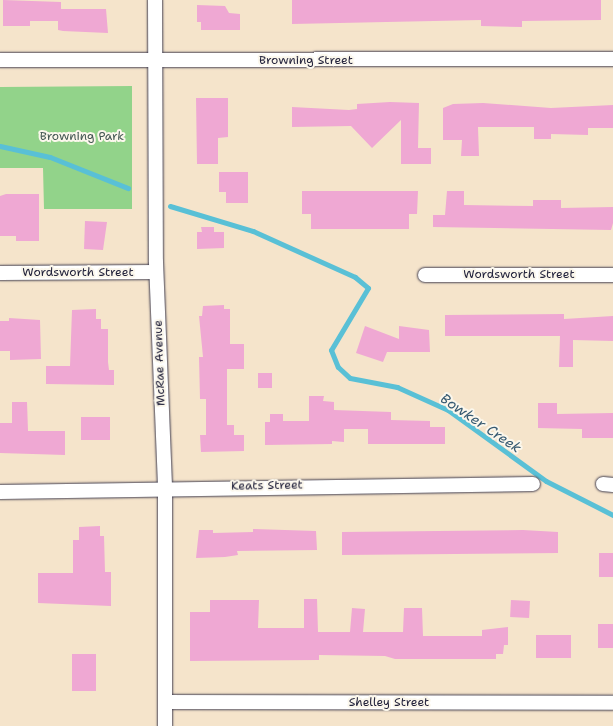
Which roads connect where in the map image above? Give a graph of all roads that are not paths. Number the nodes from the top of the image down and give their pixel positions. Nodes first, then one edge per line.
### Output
1 (155, 0) edge
2 (0, 60) edge
3 (613, 60) edge
4 (155, 61) junction
5 (156, 272) junction
6 (0, 273) edge
7 (425, 275) dead end
8 (613, 275) edge
9 (533, 484) dead end
10 (165, 489) junction
11 (0, 492) edge
12 (165, 702) junction
13 (613, 703) edge
14 (165, 726) edge

1 - 4 street, McRae Avenue
2 - 4 street, Browning Street
3 - 4 street, Browning Street
4 - 5 street, McRae Avenue
5 - 6 street, Wordsworth Street
5 - 10 street, McRae Avenue
7 - 8 street, Wordsworth Street
9 - 10 street, Keats Street
10 - 11 street, Keats Street
10 - 12 street, McRae Avenue
12 - 13 street, Shelley Street
12 - 14 street, McRae Avenue

